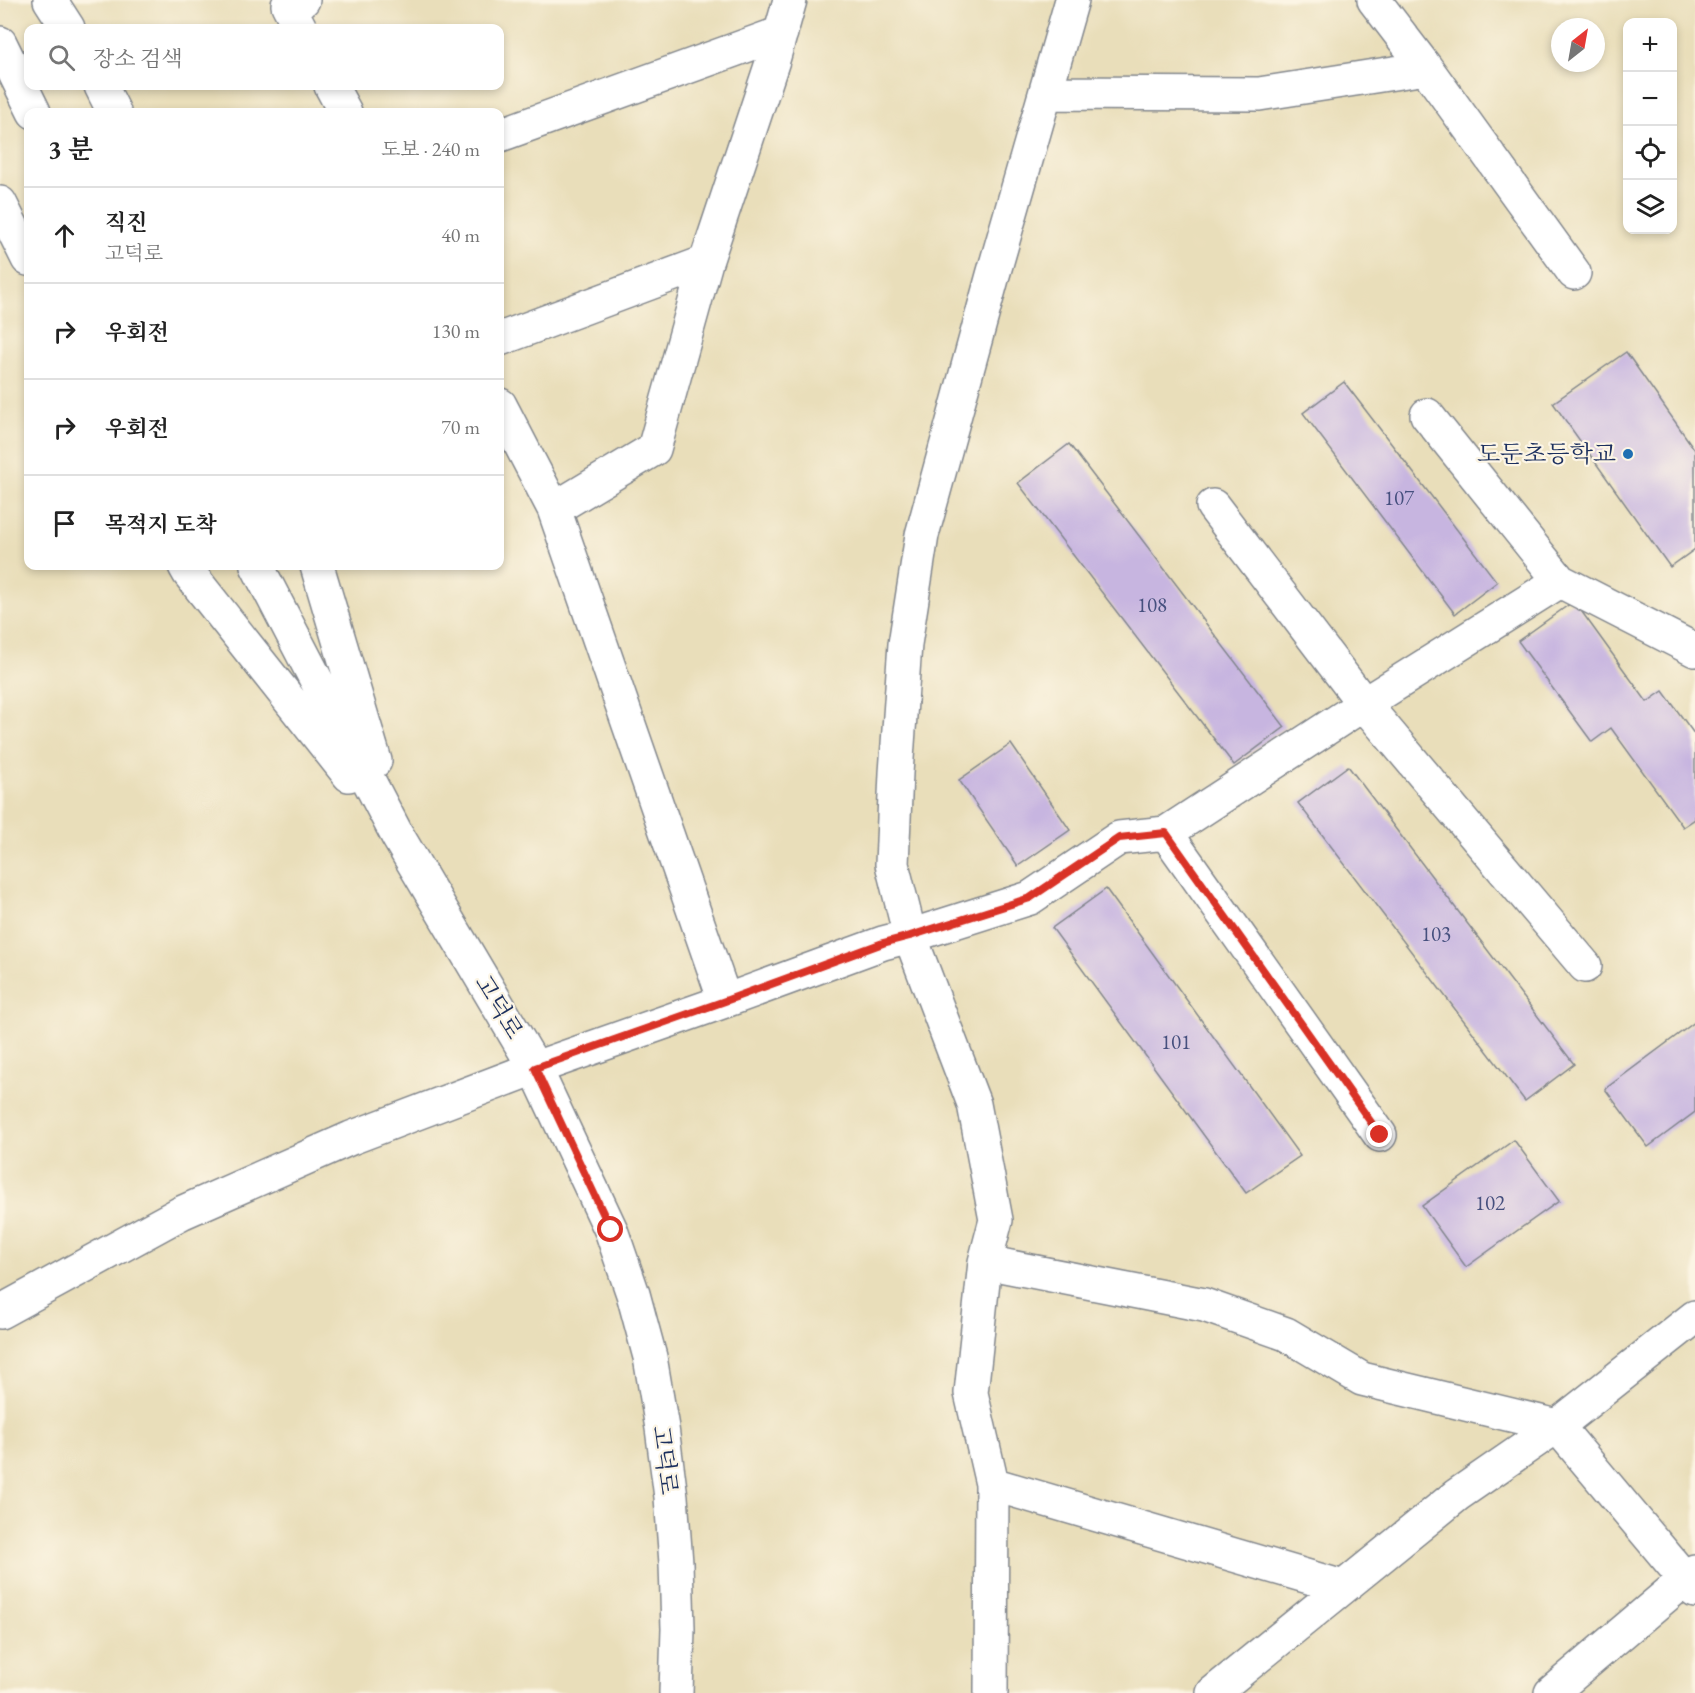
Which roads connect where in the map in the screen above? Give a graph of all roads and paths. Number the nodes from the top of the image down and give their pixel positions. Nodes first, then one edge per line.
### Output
1 (51, 0) edge
2 (303, 0) edge
3 (790, 0) edge
4 (1072, 0) edge
5 (1374, 0) edge
6 (66, 24) edge
7 (298, 24) edge
8 (781, 33) junction
9 (0, 43) edge
10 (1426, 68) junction
11 (103, 90) edge
12 (333, 90) edge
13 (1046, 93) junction
14 (31, 108) edge
15 (112, 108) edge
16 (343, 108) edge
17 (504, 134) edge
18 (0, 203) edge
19 (24, 251) edge
20 (706, 262) junction
21 (1574, 273) dead end
22 (504, 338) edge
23 (504, 413) edge
24 (1427, 415) dead end
25 (1213, 506) dead end
26 (554, 508) junction
27 (187, 570) edge
28 (259, 570) edge
29 (318, 570) edge
30 (1560, 581) junction
31 (1695, 650) edge
32 (1364, 704) junction
33 (1166, 833) junction
34 (397, 835) junction
35 (910, 936) junction
36 (1585, 966) dead end
37 (725, 1001) junction
38 (535, 1068) junction
39 (1380, 1135) dead end
40 (985, 1262) junction
41 (0, 1312) edge
42 (1695, 1317) edge
43 (1557, 1426) junction
44 (992, 1484) junction
45 (1692, 1580) edge
46 (1343, 1587) junction
47 (1228, 1688) edge
48 (676, 1693) edge
49 (991, 1693) edge
50 (1551, 1693) edge

1 - 6 street
2 - 7 street
3 - 8 street
4 - 13 street
5 - 10 street
8 - 17 street
8 - 20 street
9 - 14 street
10 - 13 street
10 - 21 street
11 - 15 street
12 - 16 street
13 - 35 street
18 - 19 street
20 - 22 street
20 - 26 street
23 - 26 street
24 - 30 street
25 - 32 street
26 - 37 street
27 - 34 street
28 - 34 street, 고덕로
29 - 34 street
30 - 31 street
30 - 32 street
32 - 33 street
32 - 36 street
33 - 35 street
33 - 39 street
34 - 38 street, 고덕로
35 - 37 street
35 - 40 street
37 - 38 street
38 - 41 street
38 - 48 street, 고덕로
40 - 43 street
40 - 44 street
42 - 43 street
43 - 45 street
43 - 46 street
44 - 46 street
44 - 49 street
45 - 50 street
46 - 47 street

